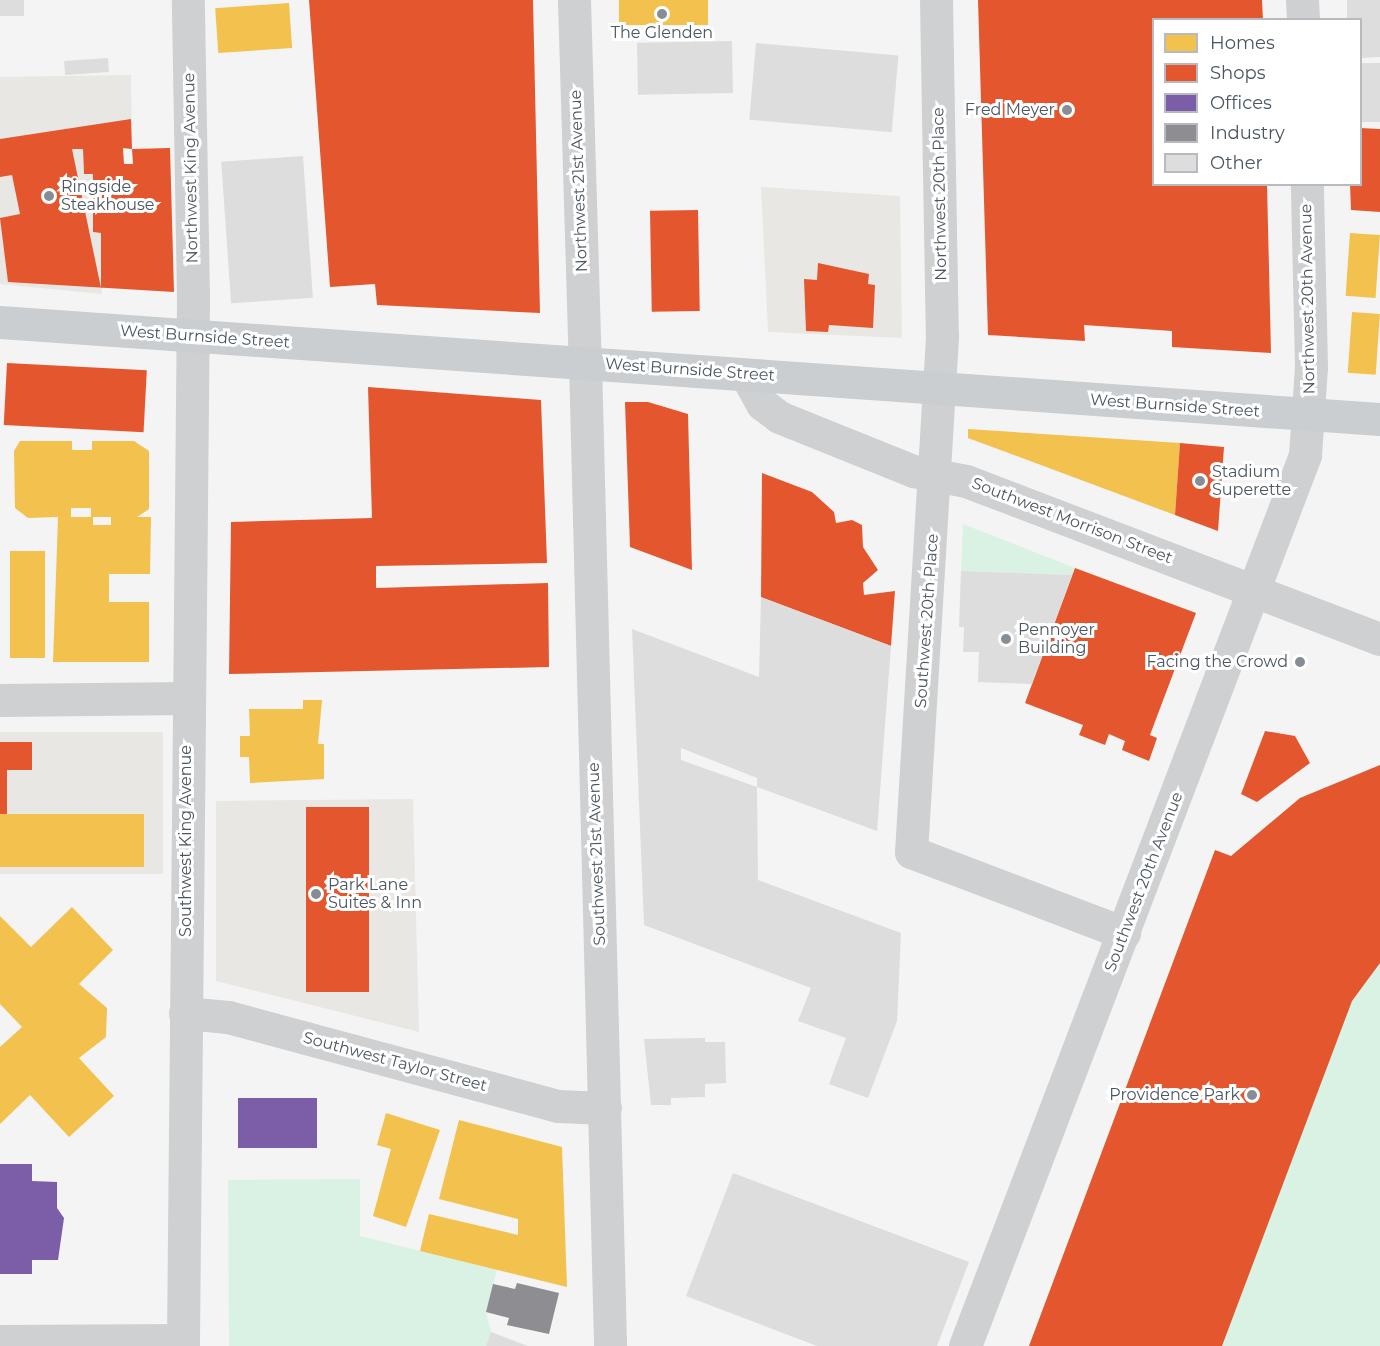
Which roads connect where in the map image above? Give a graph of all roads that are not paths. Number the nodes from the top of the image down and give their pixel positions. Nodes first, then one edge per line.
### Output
1 (188, 0) edge
2 (574, 0) edge
3 (936, 0) edge
4 (1302, 0) edge
5 (1303, 18) edge
6 (1306, 186) edge
7 (0, 322) edge
8 (190, 336) junction
9 (585, 362) junction
10 (746, 375) junction
11 (939, 389) junction
12 (1309, 414) junction
13 (1380, 418) edge
14 (936, 476) junction
15 (1255, 591) junction
16 (1380, 639) edge
17 (187, 698) junction
18 (0, 700) edge
19 (1124, 933) junction
20 (185, 1013) junction
21 (605, 1108) junction
22 (0, 1341) edge
23 (183, 1343) edge
24 (610, 1346) edge
25 (965, 1346) edge

1 - 8 street, Northwest King Avenue
2 - 9 street, Northwest 21st Avenue
3 - 11 street, Northwest 20th Place
4 - 5 street
6 - 12 street, Northwest 20th Avenue
7 - 8 main road, West Burnside Street
8 - 9 main road, West Burnside Street
8 - 17 street, Southwest King Avenue
9 - 10 main road, West Burnside Street
9 - 21 street, Southwest 21st Avenue
10 - 11 main road, West Burnside Street
10 - 14 street, Southwest Morrison Street
11 - 12 main road, West Burnside Street
11 - 14 street, Southwest 20th Place
12 - 13 main road, West Burnside Street
12 - 15 street, Southwest 20th Avenue
14 - 15 street, Southwest Morrison Street
14 - 19 street, Southwest 20th Place
15 - 16 street, Southwest Morrison Street
15 - 19 street, Southwest 20th Avenue
17 - 18 street
17 - 20 street, Southwest King Avenue
19 - 25 street, Southwest 20th Avenue
20 - 21 street, Southwest Taylor Street
20 - 23 street, Southwest King Avenue
21 - 24 street, Southwest 21st Avenue
22 - 23 street

